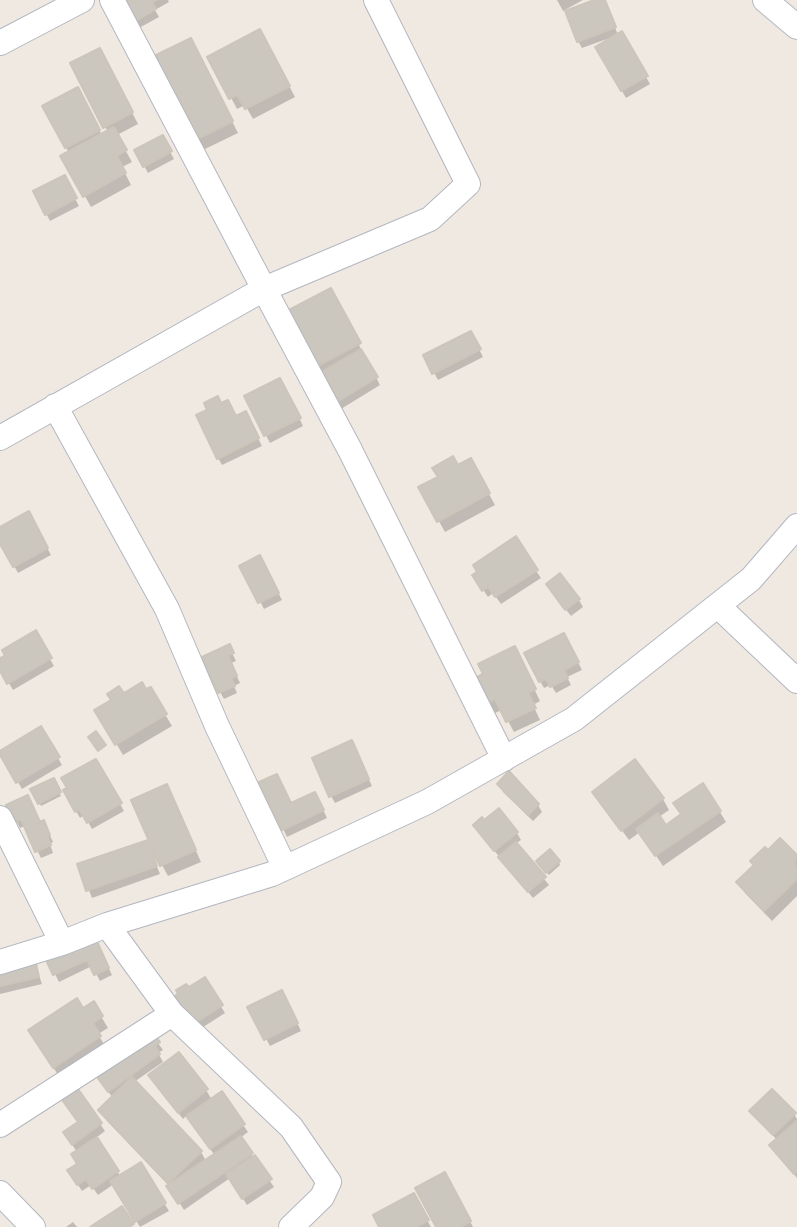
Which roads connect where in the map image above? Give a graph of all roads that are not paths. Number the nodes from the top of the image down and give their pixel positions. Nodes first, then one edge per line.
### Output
1 (82, 0) edge
2 (112, 0) edge
3 (376, 0) edge
4 (765, 0) edge
5 (797, 27) edge
6 (0, 43) edge
7 (264, 289) junction
8 (55, 406) junction
9 (0, 438) edge
10 (797, 526) edge
11 (718, 606) junction
12 (797, 681) edge
13 (504, 759) junction
14 (0, 818) edge
15 (285, 868) junction
16 (107, 925) junction
17 (62, 943) junction
18 (0, 961) edge
19 (172, 1014) junction
20 (0, 1125) edge
21 (0, 1193) edge
22 (33, 1227) edge
23 (291, 1227) edge

1 - 6 street
2 - 7 street
3 - 7 street
4 - 5 street
7 - 8 street
7 - 13 street
8 - 9 street
8 - 15 street
10 - 11 street
11 - 12 street
11 - 13 street
13 - 15 street
14 - 17 street
15 - 16 street
16 - 17 street
16 - 19 street
17 - 18 street
19 - 20 street
19 - 23 street
21 - 22 street

